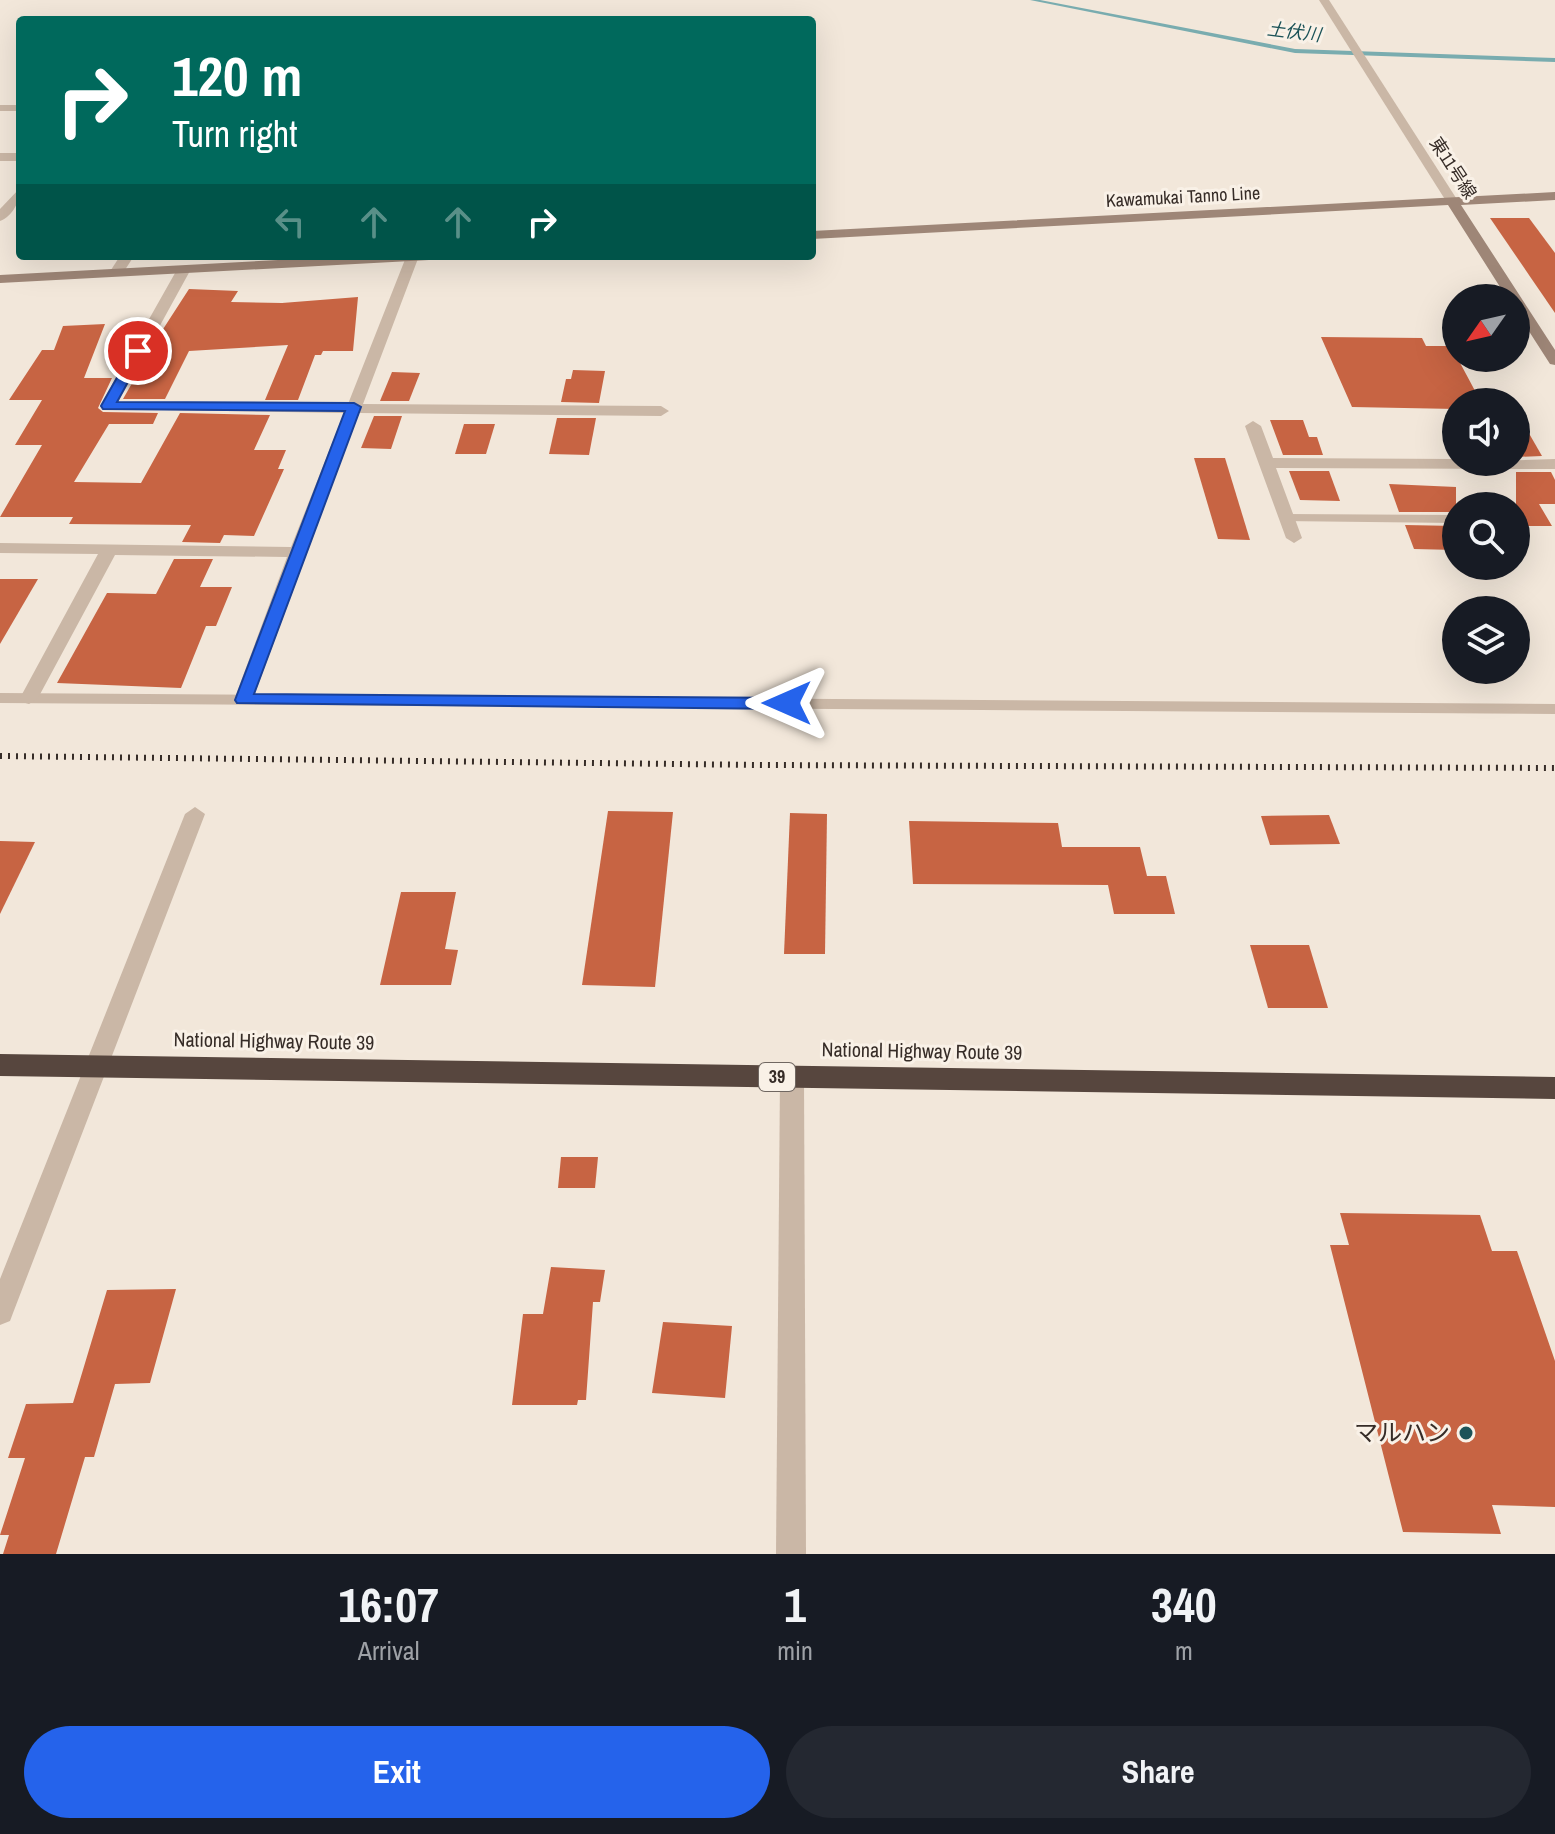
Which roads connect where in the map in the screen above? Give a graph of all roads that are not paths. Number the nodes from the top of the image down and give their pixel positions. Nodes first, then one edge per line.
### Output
1 (1324, 0) edge
2 (1555, 196) edge
3 (16, 197) edge
4 (1452, 201) junction
5 (0, 217) edge
6 (816, 235) edge
7 (124, 260) edge
8 (299, 260) edge
9 (412, 260) edge
10 (184, 269) junction
11 (116, 273) junction
12 (0, 279) edge
13 (1505, 284) edge
14 (1530, 322) edge
15 (1555, 361) edge
16 (354, 407) junction
17 (661, 411) dead end
18 (1253, 426) dead end
19 (1266, 463) junction
20 (1555, 464) edge
21 (1286, 518) junction
22 (1442, 519) edge
23 (1294, 538) dead end
24 (0, 548) edge
25 (109, 550) junction
26 (297, 552) junction
27 (0, 698) edge
28 (29, 698) junction
29 (244, 700) junction
30 (1555, 709) edge
31 (195, 814) dead end
32 (0, 1065) edge
33 (97, 1066) junction
34 (792, 1077) junction
35 (1555, 1088) edge
36 (0, 1313) edge
37 (791, 1554) edge

1 - 4 street, 東11号線
2 - 4 main road, Kawamukai Tanno Line
3 - 5 street
4 - 6 main road, Kawamukai Tanno Line
4 - 13 main road, 東11号線
7 - 11 street
8 - 10 main road
9 - 16 street
10 - 11 main road
10 - 16 street
11 - 12 main road
14 - 15 main road, 東11号線
16 - 17 street
16 - 26 street
18 - 19 street
19 - 20 street
19 - 21 street
21 - 22 lane
21 - 23 street
24 - 25 street
25 - 26 street
25 - 28 street
26 - 29 street
27 - 28 lane
28 - 29 lane
29 - 30 lane
31 - 33 street
32 - 33 highway, National Highway Route 39 / 39
33 - 34 highway, National Highway Route 39 / 39
33 - 36 street
34 - 35 highway, National Highway Route 39 / 39
34 - 37 street

